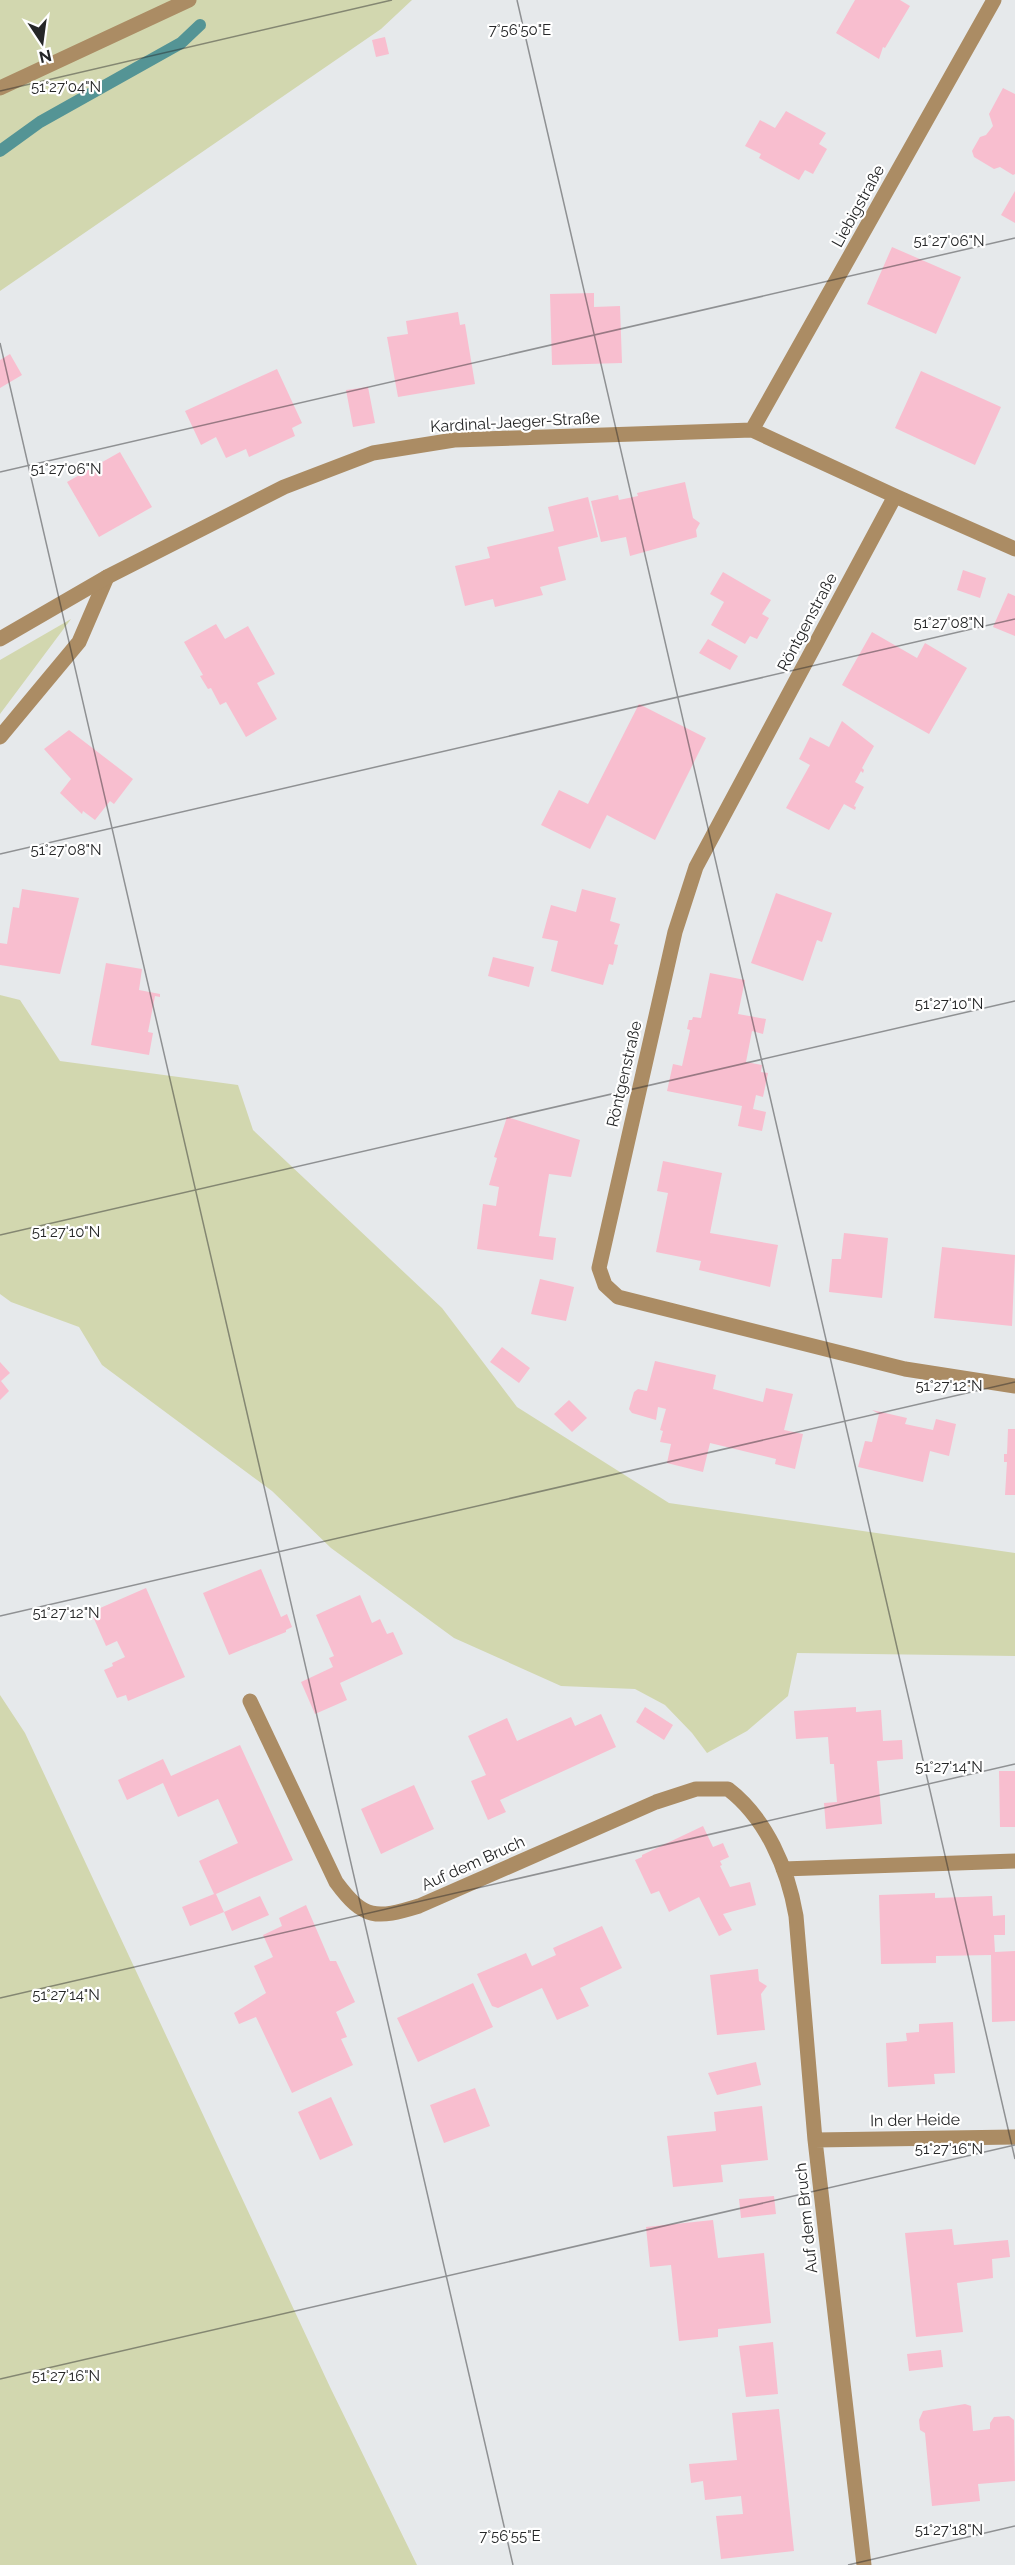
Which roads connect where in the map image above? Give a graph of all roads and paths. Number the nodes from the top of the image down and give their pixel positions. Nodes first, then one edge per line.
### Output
1 (189, 0) edge
2 (994, 0) edge
3 (0, 88) edge
4 (752, 430) junction
5 (895, 496) junction
6 (1015, 549) edge
7 (107, 577) junction
8 (0, 639) edge
9 (0, 737) edge
10 (1015, 1386) edge
11 (250, 1701) dead end
12 (1015, 1861) edge
13 (783, 1869) junction
14 (1015, 2136) edge
15 (815, 2140) junction
16 (864, 2565) edge

1 - 3 street
2 - 4 street, Liebigstraße
4 - 5 street, Kardinal-Jaeger-Straße
4 - 7 street, Kardinal-Jaeger-Straße
5 - 6 street, Kardinal-Jaeger-Straße
5 - 10 street, Röntgenstraße
7 - 8 street, Kardinal-Jaeger-Straße
7 - 9 street
11 - 13 street, Auf dem Bruch
12 - 13 street
13 - 15 street, Auf dem Bruch
14 - 15 street, In der Heide
15 - 16 street, Auf dem Bruch

